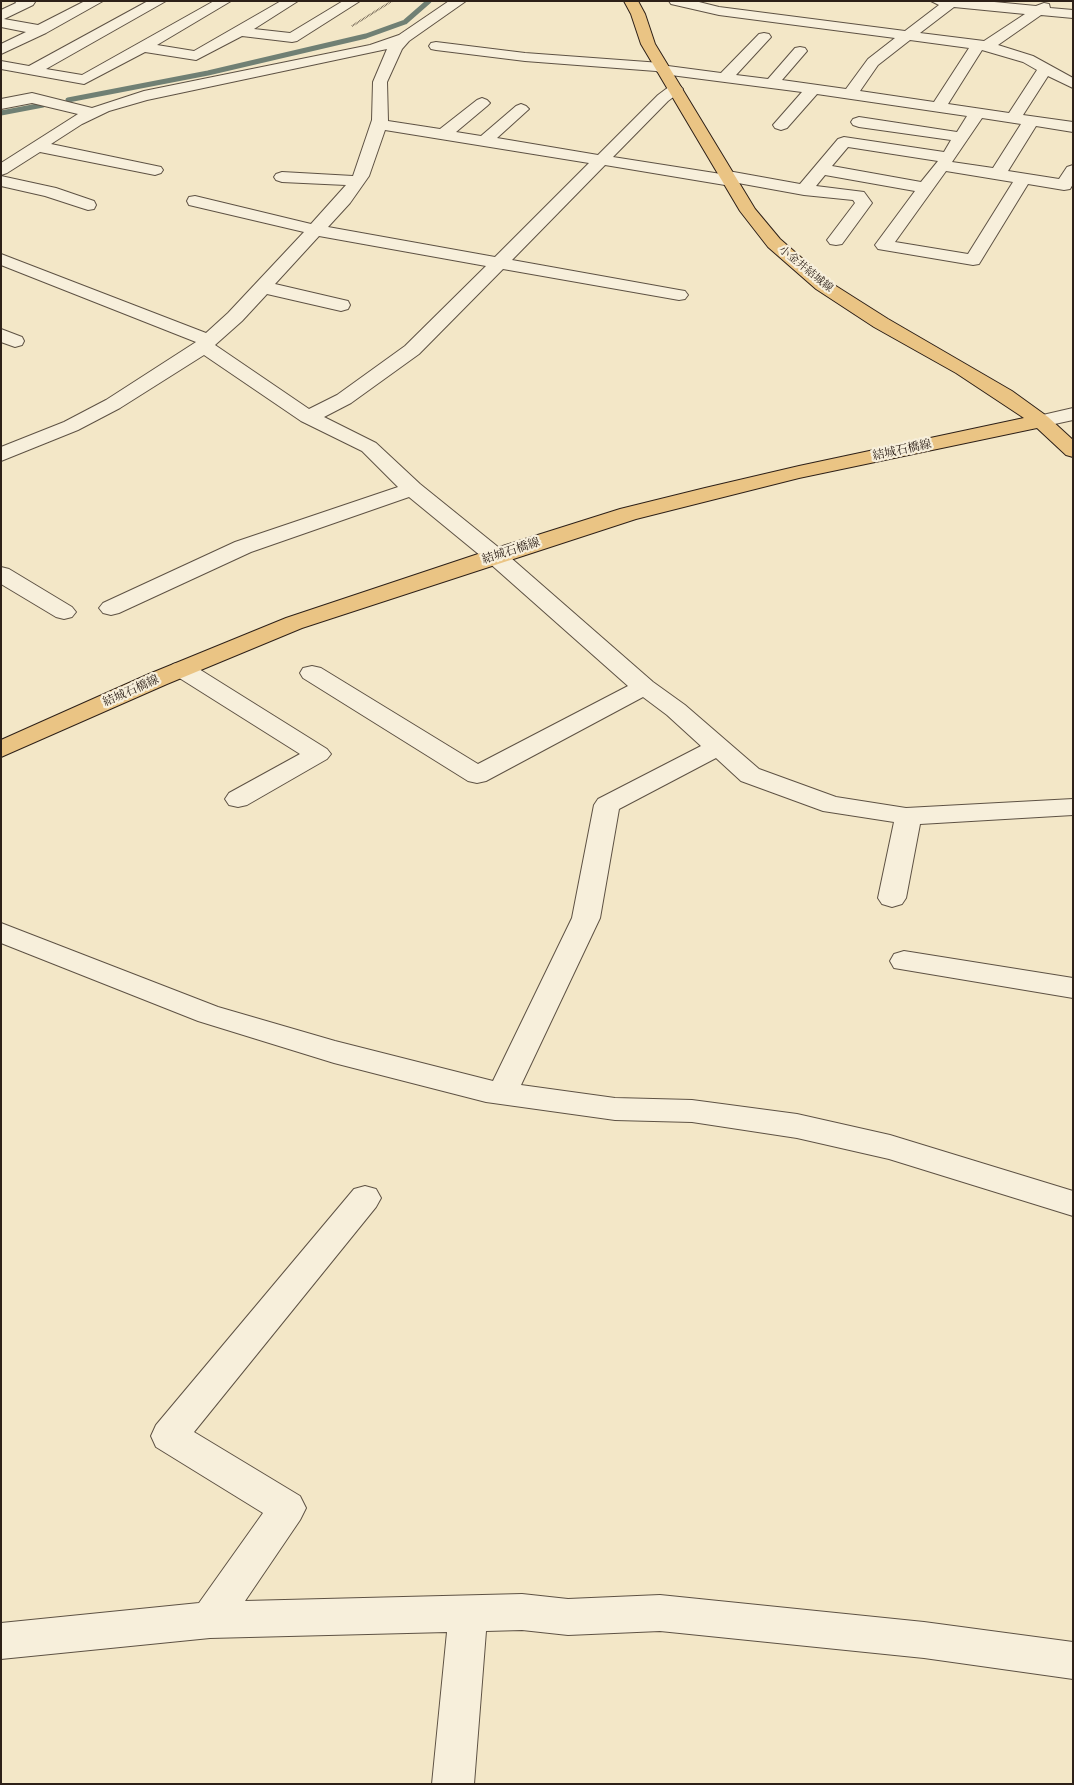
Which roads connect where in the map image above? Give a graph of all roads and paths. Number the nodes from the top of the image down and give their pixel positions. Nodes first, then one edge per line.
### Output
1 (96, 1) edge
2 (159, 1) edge
3 (224, 1) edge
4 (291, 1) edge
5 (353, 1) edge
6 (459, 1) edge
7 (631, 1) edge
8 (676, 1) edge
9 (1054, 1) edge
10 (26, 2) edge
11 (948, 2) edge
12 (1038, 11) junction
13 (1073, 14) edge
14 (1, 16) edge
15 (1, 23) edge
16 (41, 30) junction
17 (240, 30) junction
18 (906, 36) junction
19 (764, 37) dead end
20 (404, 38) junction
21 (436, 46) dead end
22 (983, 46) junction
23 (142, 48) junction
24 (1, 50) edge
25 (800, 51) dead end
26 (1, 65) edge
27 (1073, 67) edge
28 (662, 68) junction
29 (32, 70) junction
30 (1048, 71) junction
31 (724, 78) junction
32 (771, 84) junction
33 (1073, 84) edge
34 (676, 89) junction
35 (813, 89) junction
36 (850, 94) junction
37 (878, 98) junction
38 (482, 103) dead end
39 (1, 104) edge
40 (521, 108) dead end
41 (938, 108) junction
42 (93, 113) junction
43 (977, 113) junction
44 (1013, 118) junction
45 (1031, 121) junction
46 (859, 122) junction
47 (378, 124) junction
48 (781, 125) dead end
49 (1073, 128) edge
50 (444, 134) junction
51 (961, 137) junction
52 (485, 141) junction
53 (844, 142) junction
54 (36, 146) junction
55 (602, 159) junction
56 (821, 169) junction
57 (1, 170) edge
58 (155, 170) dead end
59 (1073, 170) edge
60 (998, 174) junction
61 (282, 177) dead end
62 (1023, 178) junction
63 (729, 179) junction
64 (358, 180) junction
65 (1, 181) edge
66 (925, 188) junction
67 (804, 190) junction
68 (196, 201) dead end
69 (88, 204) dead end
70 (315, 230) junction
71 (836, 240) dead end
72 (1, 258) edge
73 (498, 264) junction
74 (262, 287) junction
75 (679, 295) dead end
76 (341, 305) dead end
77 (206, 344) junction
78 (1073, 414) edge
79 (308, 418) junction
80 (1041, 420) junction
81 (1073, 450) edge
82 (1, 455) edge
83 (412, 488) junction
84 (264, 540) junction
85 (281, 556) dead end
86 (495, 556) junction
87 (1, 574) edge
88 (112, 608) dead end
89 (64, 612) dead end
90 (182, 669) junction
91 (312, 673) dead end
92 (644, 687) junction
93 (718, 747) junction
94 (1, 749) edge
95 (238, 799) dead end
96 (1073, 807) edge
97 (909, 816) junction
98 (892, 898) dead end
99 (1, 932) edge
100 (904, 961) dead end
101 (1073, 988) edge
102 (502, 1093) junction
103 (364, 1198) dead end
104 (1073, 1204) edge
105 (468, 1614) junction
106 (210, 1620) junction
107 (1, 1641) edge
108 (1073, 1661) edge
109 (452, 1784) edge

1 - 16 street
2 - 29 street
3 - 23 street
4 - 17 street
5 - 17 street
6 - 20 street
7 - 28 main road, 小金井結城線
8 - 18 street
9 - 12 street
10 - 14 street
11 - 12 street
11 - 18 street
12 - 13 street
12 - 22 street
15 - 16 street
16 - 24 street
17 - 23 street
18 - 22 street
18 - 36 street
19 - 31 street
20 - 42 street
20 - 47 street
21 - 28 street
22 - 30 street
22 - 41 street
23 - 29 street
25 - 32 street
26 - 29 street
27 - 30 street
28 - 31 street
28 - 34 main road, 小金井結城線
30 - 33 street
30 - 44 street
31 - 32 street
32 - 35 street
34 - 55 street
34 - 63 main road, 小金井結城線
35 - 36 street
35 - 48 street
36 - 37 street
37 - 41 street
37 - 46 street
38 - 50 street
39 - 42 street
40 - 52 street
41 - 43 street
42 - 54 street
43 - 44 street
43 - 51 street
44 - 45 street
45 - 49 street
45 - 60 street
46 - 51 street
46 - 53 street
47 - 50 street
47 - 64 street
50 - 52 street
51 - 53 street
52 - 55 street
53 - 56 street
54 - 57 street
54 - 58 street
55 - 63 street
55 - 73 street
56 - 66 street
56 - 67 street
59 - 62 street
60 - 62 street
60 - 66 street
61 - 64 street
62 - 66 street
63 - 67 street
63 - 80 main road, 小金井結城線
64 - 70 street
65 - 69 street
67 - 71 street
68 - 70 street
70 - 73 street
70 - 74 street
72 - 77 street
73 - 75 street
73 - 79 street
74 - 76 street
74 - 77 street
77 - 79 street
77 - 82 street
78 - 80 street
79 - 83 street
80 - 81 main road, 小金井結城線
80 - 86 main road, 結城石橋線
83 - 84 street
83 - 86 street
84 - 85 street
84 - 88 street
86 - 90 main road, 結城石橋線
86 - 92 street
87 - 89 street
90 - 94 main road, 結城石橋線
90 - 95 street
91 - 92 street
92 - 93 street
93 - 97 street
93 - 102 street
96 - 97 street
97 - 98 street
99 - 102 street
100 - 101 street
102 - 104 street
103 - 106 street
105 - 106 street
105 - 108 street
105 - 109 street
106 - 107 street

